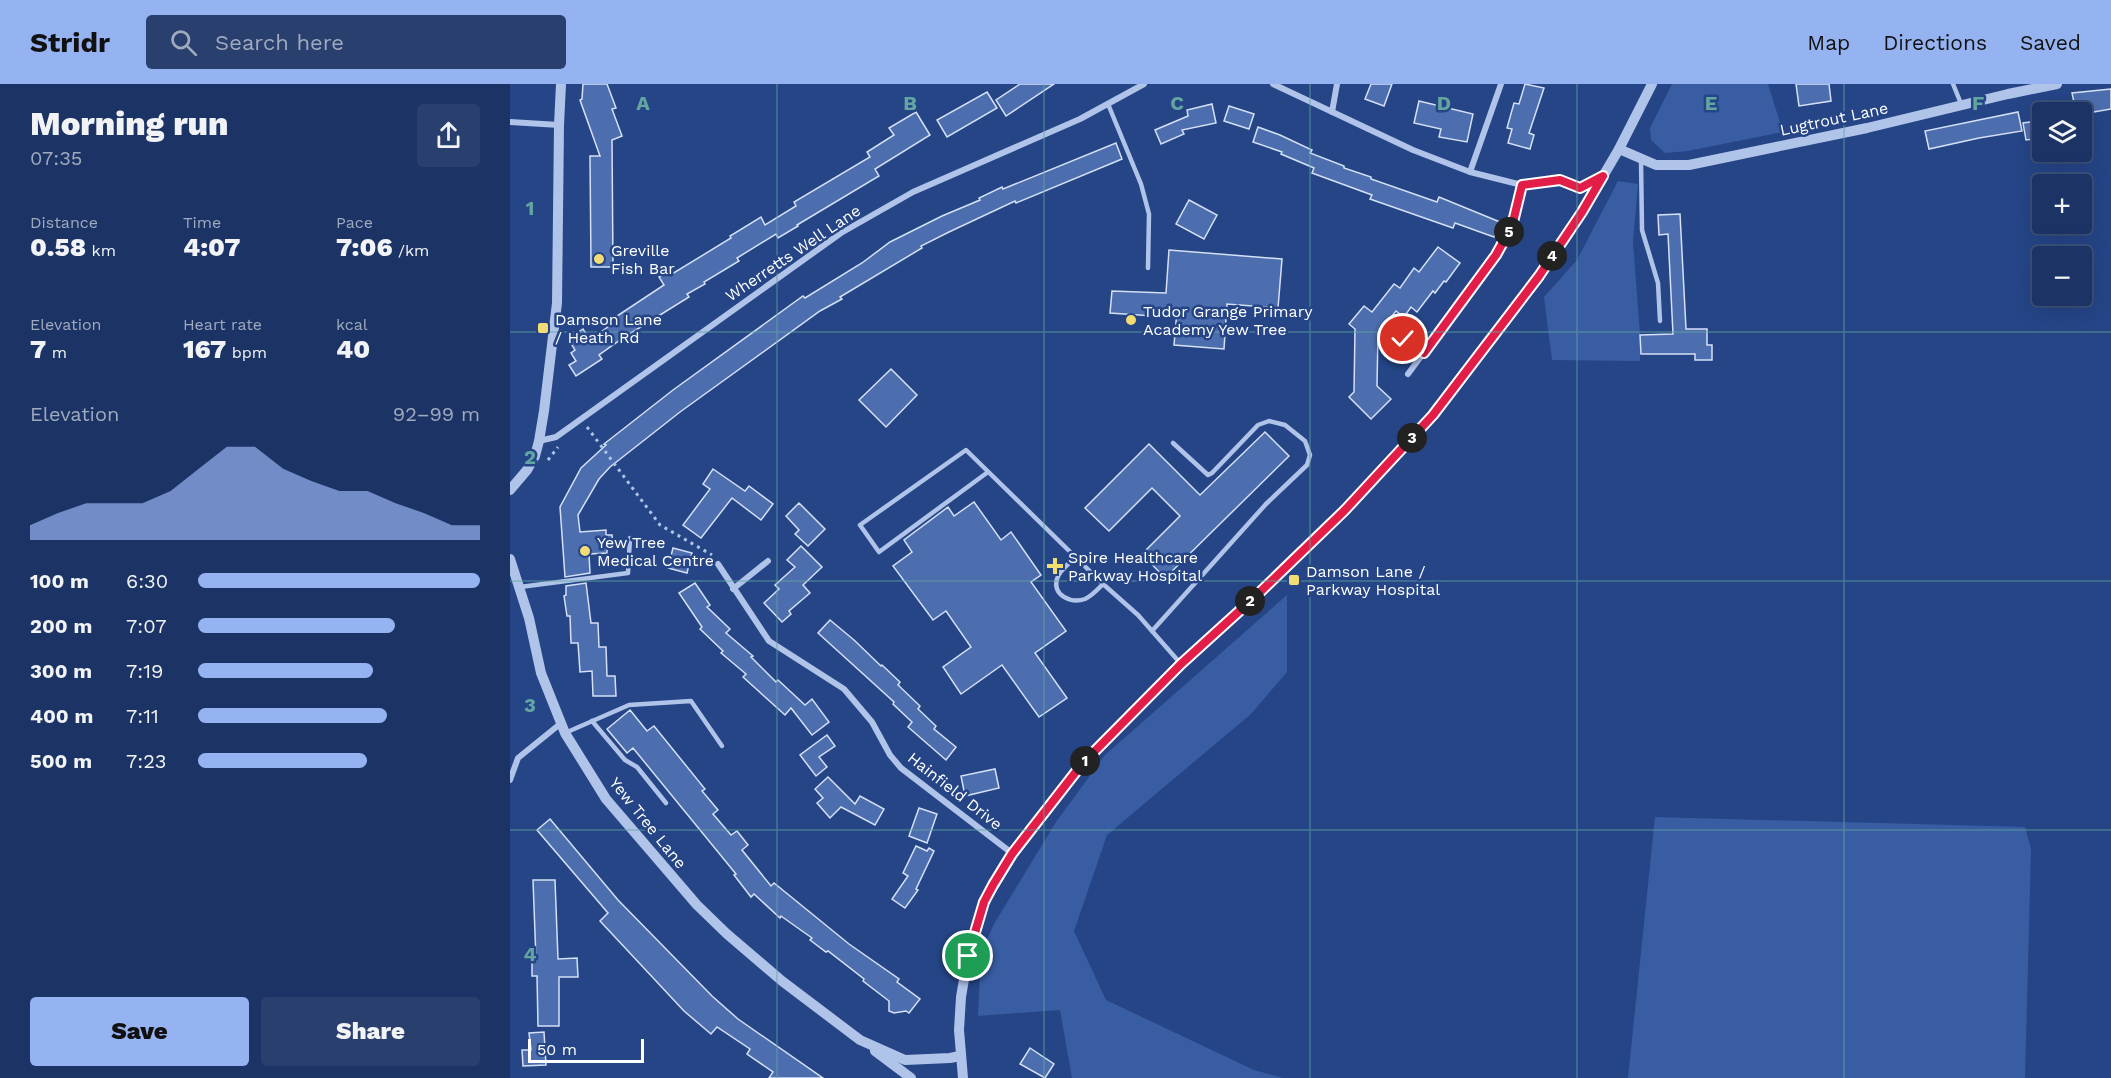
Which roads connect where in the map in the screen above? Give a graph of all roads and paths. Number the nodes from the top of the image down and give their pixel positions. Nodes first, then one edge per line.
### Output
1 (561, 84) edge
2 (1144, 84) edge
3 (1273, 84) edge
4 (1338, 84) edge
5 (1501, 84) edge
6 (1652, 84) edge
7 (1953, 84) edge
8 (2057, 84) edge
9 (1107, 104) junction
10 (1962, 106) junction
11 (1332, 112) junction
12 (510, 122) edge
13 (559, 125) junction
14 (1619, 149) junction
15 (1641, 160) junction
16 (1470, 172) junction
17 (1603, 176) junction
18 (1560, 180) joint
19 (1522, 185) junction
20 (1148, 268) dead end
21 (1660, 321) dead end
22 (1403, 339) dead end
23 (1424, 353) junction
24 (1408, 374) dead end
25 (581, 418) junction
26 (540, 441) junction
27 (1173, 443) dead end
28 (988, 472) junction
29 (510, 490) edge
30 (630, 538) dead end
31 (1076, 557) junction
32 (510, 559) edge
33 (768, 561) dead end
34 (718, 564) joint
35 (1103, 584) junction
36 (520, 587) junction
37 (734, 589) junction
38 (1152, 631) junction
39 (1181, 664) junction
40 (592, 721) junction
41 (563, 728) junction
42 (722, 746) dead end
43 (510, 780) edge
44 (666, 803) dead end
45 (1012, 854) junction
46 (860, 1040) junction
47 (960, 1056) junction
48 (911, 1078) edge
49 (963, 1078) edge

1 - 13 street
2 - 9 street, Wherretts Well Lane
3 - 11 street
4 - 11 street
5 - 16 street
6 - 14 street
7 - 10 lane
8 - 10 street, Lugtrout Lane
9 - 20 lane
9 - 25 street, Wherretts Well Lane
10 - 15 street, Lugtrout Lane
11 - 16 street
12 - 13 street
13 - 26 street
14 - 15 street, Lugtrout Lane
14 - 17 street
15 - 21 lane
16 - 19 street
17 - 18 path
17 - 39 street
18 - 19 street
19 - 23 street
22 - 23 street
23 - 24 street
25 - 26 street, Wherretts Well Lane
25 - 34 path
26 - 29 street
27 - 38 lane
28 - 28 lane
28 - 31 lane
30 - 36 lane
31 - 35 lane
31 - 35 lane
32 - 36 street, Yew Tree Lane
33 - 37 street
34 - 37 street, Hainfield Drive
35 - 38 lane
36 - 41 street, Yew Tree Lane
37 - 45 street, Hainfield Drive
38 - 39 lane
39 - 45 street
40 - 41 lane
40 - 42 lane
40 - 44 lane
41 - 43 street
41 - 46 street, Yew Tree Lane
45 - 47 street
46 - 47 street, Yew Tree Lane
46 - 48 street, Yew Tree Lane
47 - 49 street

